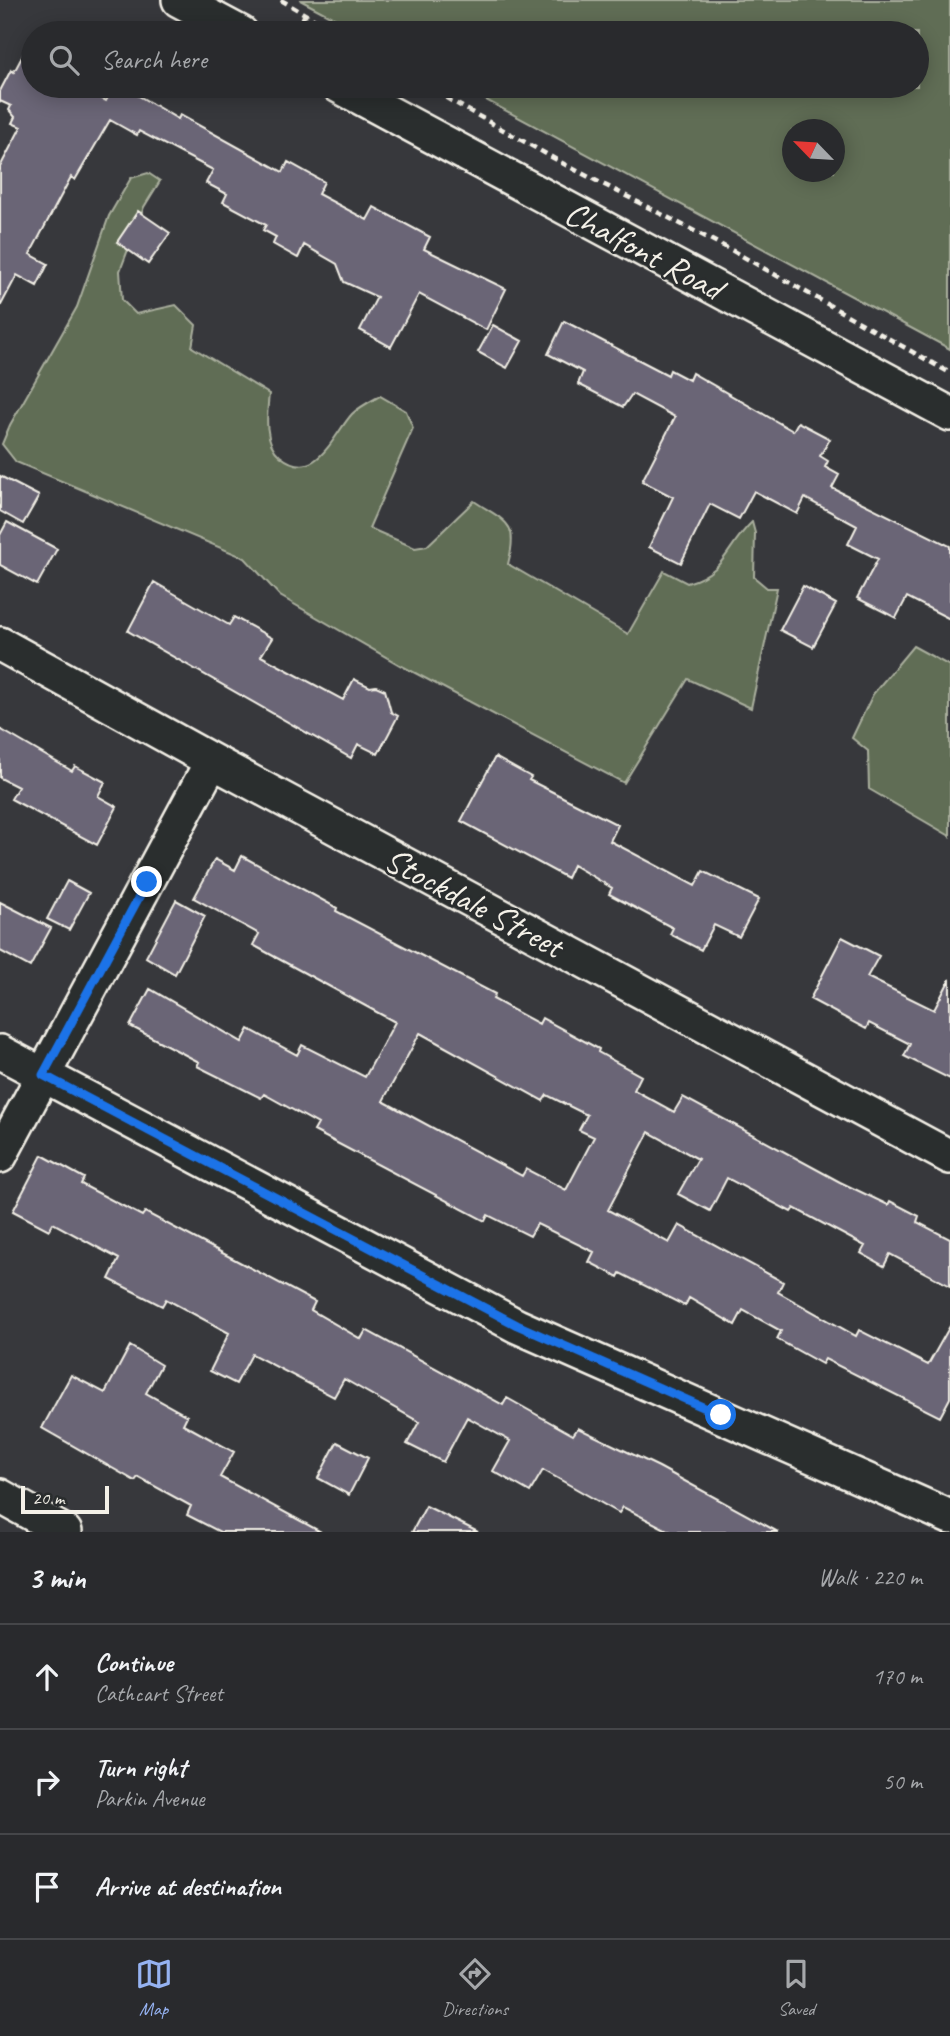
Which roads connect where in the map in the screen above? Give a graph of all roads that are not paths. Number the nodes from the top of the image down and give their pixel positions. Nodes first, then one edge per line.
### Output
1 (179, 0) edge
2 (218, 21) edge
3 (361, 98) edge
4 (950, 414) edge
5 (0, 644) edge
6 (212, 761) junction
7 (0, 1052) edge
8 (43, 1075) junction
9 (0, 1156) edge
10 (950, 1157) edge
11 (0, 1496) edge
12 (950, 1517) edge
13 (65, 1532) edge

1 - 2 street
3 - 4 street, Chalfont Road
5 - 6 street, Stockdale Street
6 - 8 street
6 - 10 street, Stockdale Street
7 - 8 street
8 - 9 street
8 - 12 street
11 - 13 street

